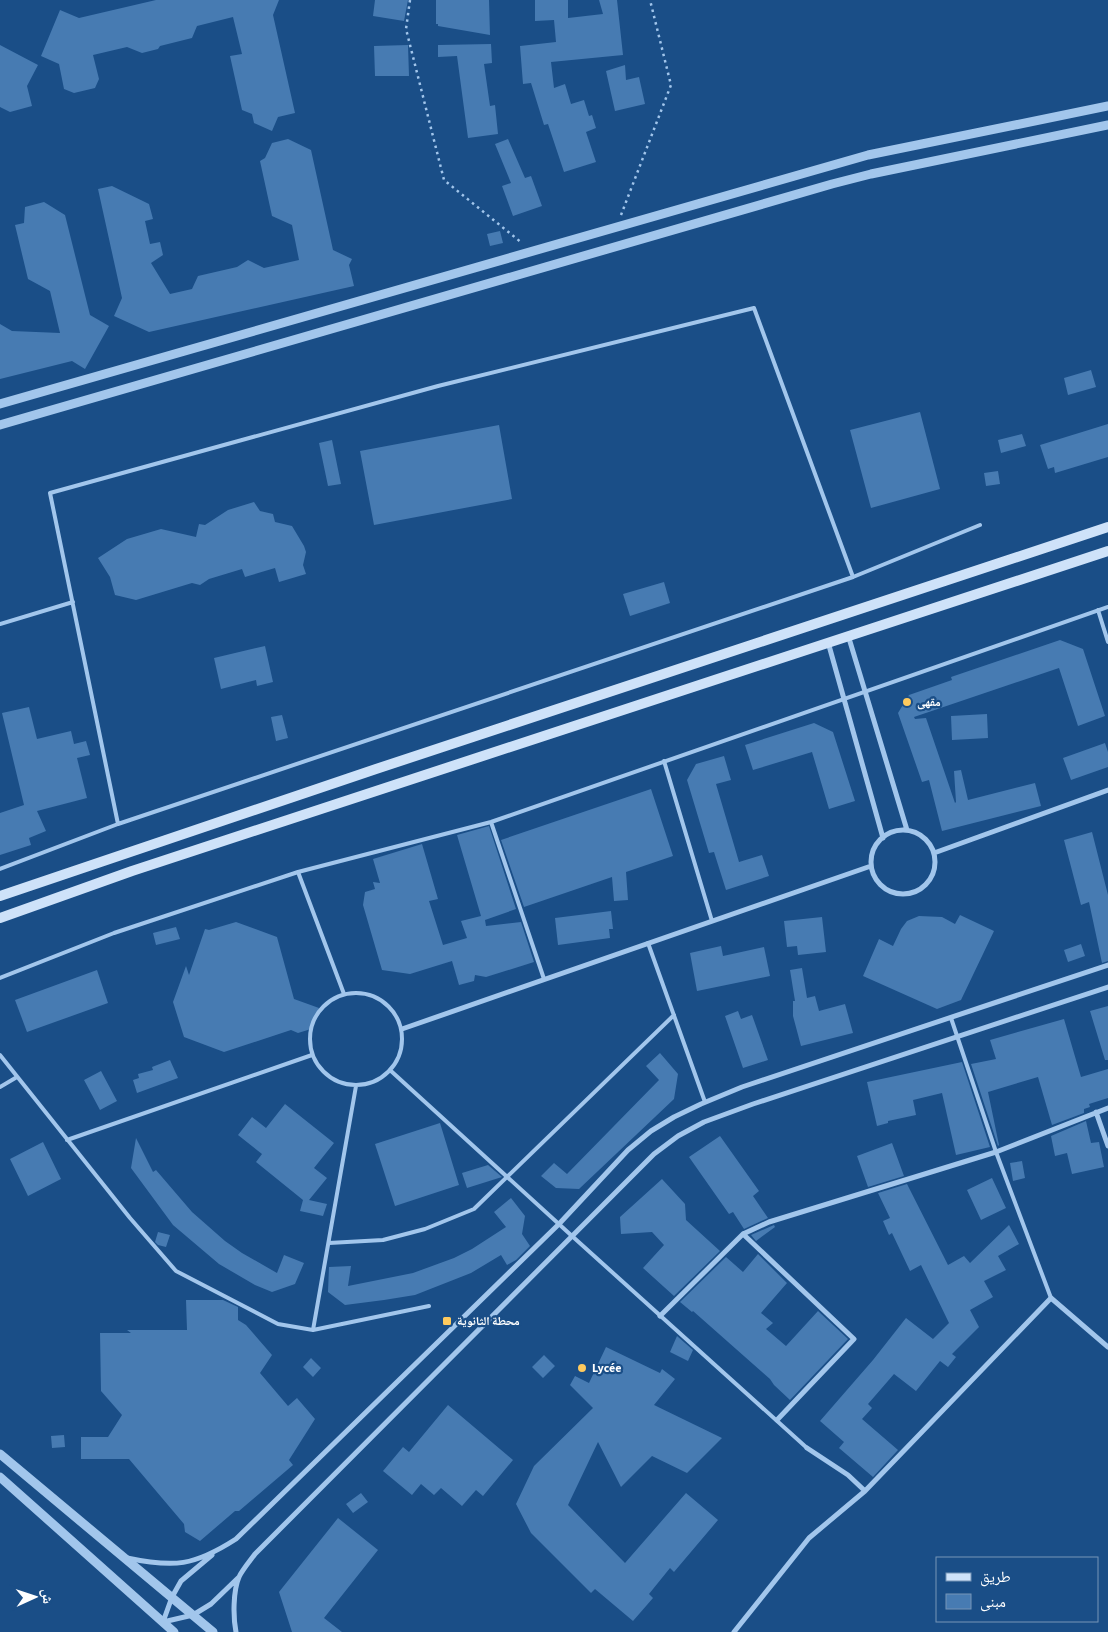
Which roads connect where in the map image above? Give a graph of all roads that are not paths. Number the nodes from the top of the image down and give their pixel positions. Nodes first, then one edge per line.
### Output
1 (1108, 106) edge
2 (1108, 125) edge
3 (0, 404) edge
4 (0, 425) edge
5 (980, 525) dead end
6 (1108, 527) edge
7 (1108, 551) edge
8 (853, 577) junction
9 (73, 602) junction
10 (1108, 607) edge
11 (1098, 610) junction
12 (0, 624) edge
13 (848, 635) junction
14 (828, 642) junction
15 (1108, 642) edge
16 (865, 691) junction
17 (844, 699) junction
18 (664, 761) junction
19 (1108, 790) edge
20 (491, 822) junction
21 (118, 824) junction
22 (906, 830) junction
23 (883, 838) junction
24 (934, 853) junction
25 (871, 866) junction
26 (0, 869) edge
27 (298, 872) junction
28 (0, 896) edge
29 (0, 918) edge
30 (712, 921) junction
31 (648, 944) junction
32 (1108, 965) edge
33 (0, 978) edge
34 (544, 979) junction
35 (1108, 987) edge
36 (344, 994) junction
37 (674, 1015) junction
38 (951, 1018) junction
39 (402, 1029) junction
40 (957, 1037) junction
41 (0, 1055) edge
42 (312, 1055) junction
43 (391, 1071) junction
44 (17, 1077) junction
45 (356, 1086) junction
46 (0, 1087) edge
47 (705, 1102) junction
48 (1108, 1108) edge
49 (1096, 1112) junction
50 (67, 1140) junction
51 (1108, 1146) edge
52 (996, 1152) junction
53 (506, 1177) junction
54 (558, 1224) junction
55 (743, 1234) junction
56 (572, 1236) junction
57 (328, 1243) junction
58 (1051, 1298) junction
59 (429, 1306) dead end
60 (660, 1316) junction
61 (313, 1330) junction
62 (1108, 1347) edge
63 (777, 1420) junction
64 (807, 1448) joint
65 (0, 1454) edge
66 (0, 1477) edge
67 (865, 1491) junction
68 (216, 1551) junction
69 (124, 1558) junction
70 (239, 1578) junction
71 (172, 1597) junction
72 (193, 1615) junction
73 (163, 1622) junction
74 (174, 1632) edge
75 (213, 1632) edge
76 (236, 1632) edge
77 (734, 1632) edge

1 - 3 street
2 - 4 street
5 - 8 lane
6 - 28 main road
7 - 13 main road
8 - 9 lane
8 - 21 lane
9 - 12 lane
9 - 21 lane
10 - 11 lane
11 - 15 lane
11 - 16 lane
13 - 14 main road
13 - 16 street
14 - 17 street
14 - 29 main road
16 - 17 lane
16 - 22 street
17 - 18 lane
17 - 23 street
18 - 20 lane
18 - 30 lane
19 - 24 street
20 - 27 lane
20 - 34 lane
21 - 26 lane
22 - 23 street
22 - 24 street
23 - 25 street
24 - 25 street
25 - 30 street
27 - 33 lane
27 - 36 lane
30 - 31 street
31 - 34 street
31 - 37 lane
32 - 38 street
34 - 39 street
35 - 40 street
36 - 39 lane
36 - 42 lane
37 - 47 lane
37 - 53 lane
38 - 40 lane
38 - 47 street
39 - 43 lane
40 - 52 lane
40 - 56 street
41 - 44 lane
42 - 45 lane
42 - 50 lane
43 - 45 lane
43 - 53 lane
44 - 46 lane
44 - 50 lane
45 - 57 lane
47 - 54 street
48 - 49 street
49 - 51 street
49 - 52 street
50 - 61 lane
52 - 55 street
52 - 58 lane
53 - 54 lane
53 - 57 lane
54 - 56 lane
54 - 68 street
55 - 60 street
55 - 63 street
56 - 60 lane
56 - 70 street
57 - 61 lane
58 - 62 street
58 - 67 street
59 - 61 lane
60 - 63 lane
63 - 64 lane
64 - 67 street
65 - 69 street
66 - 73 street
67 - 77 street
68 - 69 street
68 - 71 street
69 - 71 street
70 - 72 street
70 - 76 street
71 - 72 street
71 - 73 street
72 - 73 street
72 - 75 street
73 - 74 street

